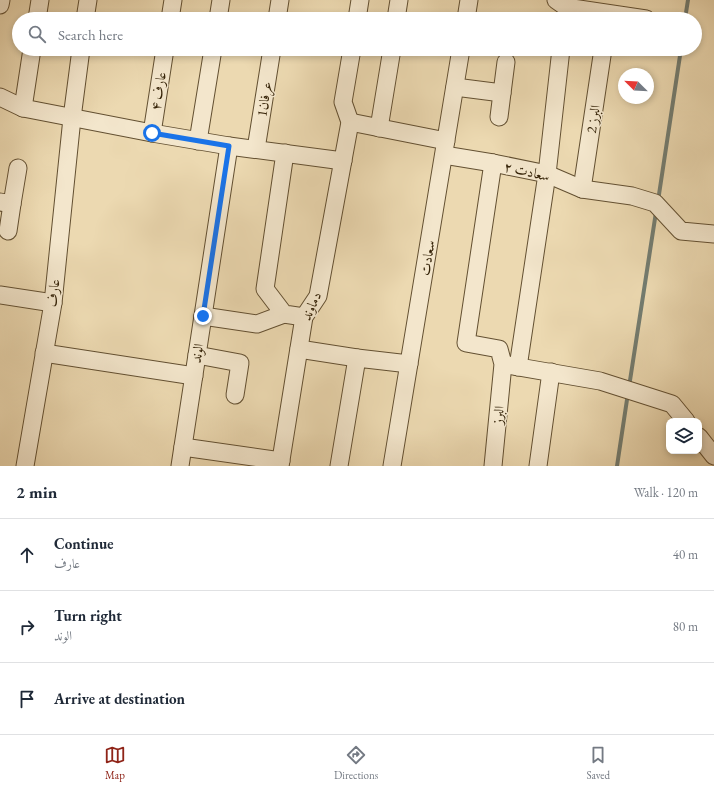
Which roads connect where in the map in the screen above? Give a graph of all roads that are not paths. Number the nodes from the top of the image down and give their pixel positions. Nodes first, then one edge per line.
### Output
1 (1, 0) edge
2 (40, 0) edge
3 (88, 0) edge
4 (173, 0) edge
5 (221, 0) edge
6 (280, 0) edge
7 (360, 0) edge
8 (399, 0) edge
9 (469, 0) edge
10 (0, 5) edge
11 (570, 7) edge
12 (609, 11) edge
13 (38, 12) edge
14 (86, 12) edge
15 (171, 12) edge
16 (219, 12) edge
17 (278, 12) edge
18 (358, 12) edge
19 (397, 12) edge
20 (467, 12) edge
21 (31, 56) edge
22 (80, 56) edge
23 (164, 56) edge
24 (212, 56) edge
25 (271, 56) edge
26 (351, 56) edge
27 (391, 56) edge
28 (460, 56) edge
29 (560, 56) edge
30 (602, 56) edge
31 (506, 62) dead end
32 (455, 87) junction
33 (502, 93) junction
34 (0, 97) edge
35 (23, 108) junction
36 (499, 117) dead end
37 (72, 118) junction
38 (350, 122) junction
39 (379, 128) junction
40 (152, 133) junction
41 (198, 141) junction
42 (229, 146) junction
43 (445, 148) junction
44 (256, 150) junction
45 (285, 153) junction
46 (343, 162) junction
47 (493, 163) junction
48 (18, 168) dead end
49 (547, 174) junction
50 (582, 189) junction
51 (6, 203) edge
52 (8, 231) dead end
53 (714, 234) edge
54 (0, 295) edge
55 (53, 302) junction
56 (284, 314) junction
57 (203, 316) junction
58 (304, 317) junction
59 (299, 349) junction
60 (44, 353) junction
61 (197, 355) junction
62 (357, 358) junction
63 (409, 364) junction
64 (510, 366) junction
65 (551, 372) junction
66 (194, 376) junction
67 (235, 395) dead end
68 (684, 418) edge
69 (702, 441) edge
70 (183, 446) junction
71 (714, 456) edge
72 (281, 463) edge
73 (25, 466) edge
74 (180, 466) edge
75 (339, 466) edge
76 (392, 466) edge
77 (493, 466) edge
78 (538, 466) edge

1 - 10 street
2 - 13 street
3 - 14 street
4 - 15 street
5 - 16 street
6 - 17 street
7 - 18 street
8 - 19 street
9 - 20 street
11 - 12 street
21 - 35 street
22 - 37 street, عارف
23 - 40 street, عارف ۴
24 - 41 street
25 - 44 street, عرفان1
26 - 38 street
27 - 39 street
28 - 32 street, سعادت
29 - 49 street, البرز
30 - 50 street, البرز 2
31 - 33 street
32 - 33 street
32 - 43 street, سعادت
33 - 36 street
34 - 35 street
35 - 37 street
37 - 40 street
37 - 55 street, عارف
38 - 39 street, سعادت ۲
38 - 46 street, دماوند
39 - 43 street, سعادت ۲
40 - 41 street
41 - 42 street
42 - 44 street
42 - 57 street, الوند
43 - 47 street, سعادت ۲
43 - 63 street, سعادت
44 - 45 street
45 - 46 street
45 - 56 street
46 - 58 street, دماوند
47 - 49 street, سعادت ۲
47 - 64 street
48 - 51 street
49 - 50 street, سعادت ۲
49 - 64 street, البرز
50 - 53 street, سعادت ۲
51 - 52 street
54 - 55 street
55 - 60 street, عارف
56 - 57 street
56 - 58 street
57 - 61 street, الوند
58 - 59 street, دماوند
59 - 62 street
59 - 72 street, دماوند
60 - 66 street
60 - 73 street, عارف
61 - 66 street, الوند
61 - 67 street
62 - 63 street
62 - 75 street
63 - 76 street, سعادت
64 - 65 street
64 - 77 street, البرز
65 - 68 street
65 - 78 street
66 - 70 street, الوند
69 - 71 street
70 - 72 street
70 - 74 street, الوند

